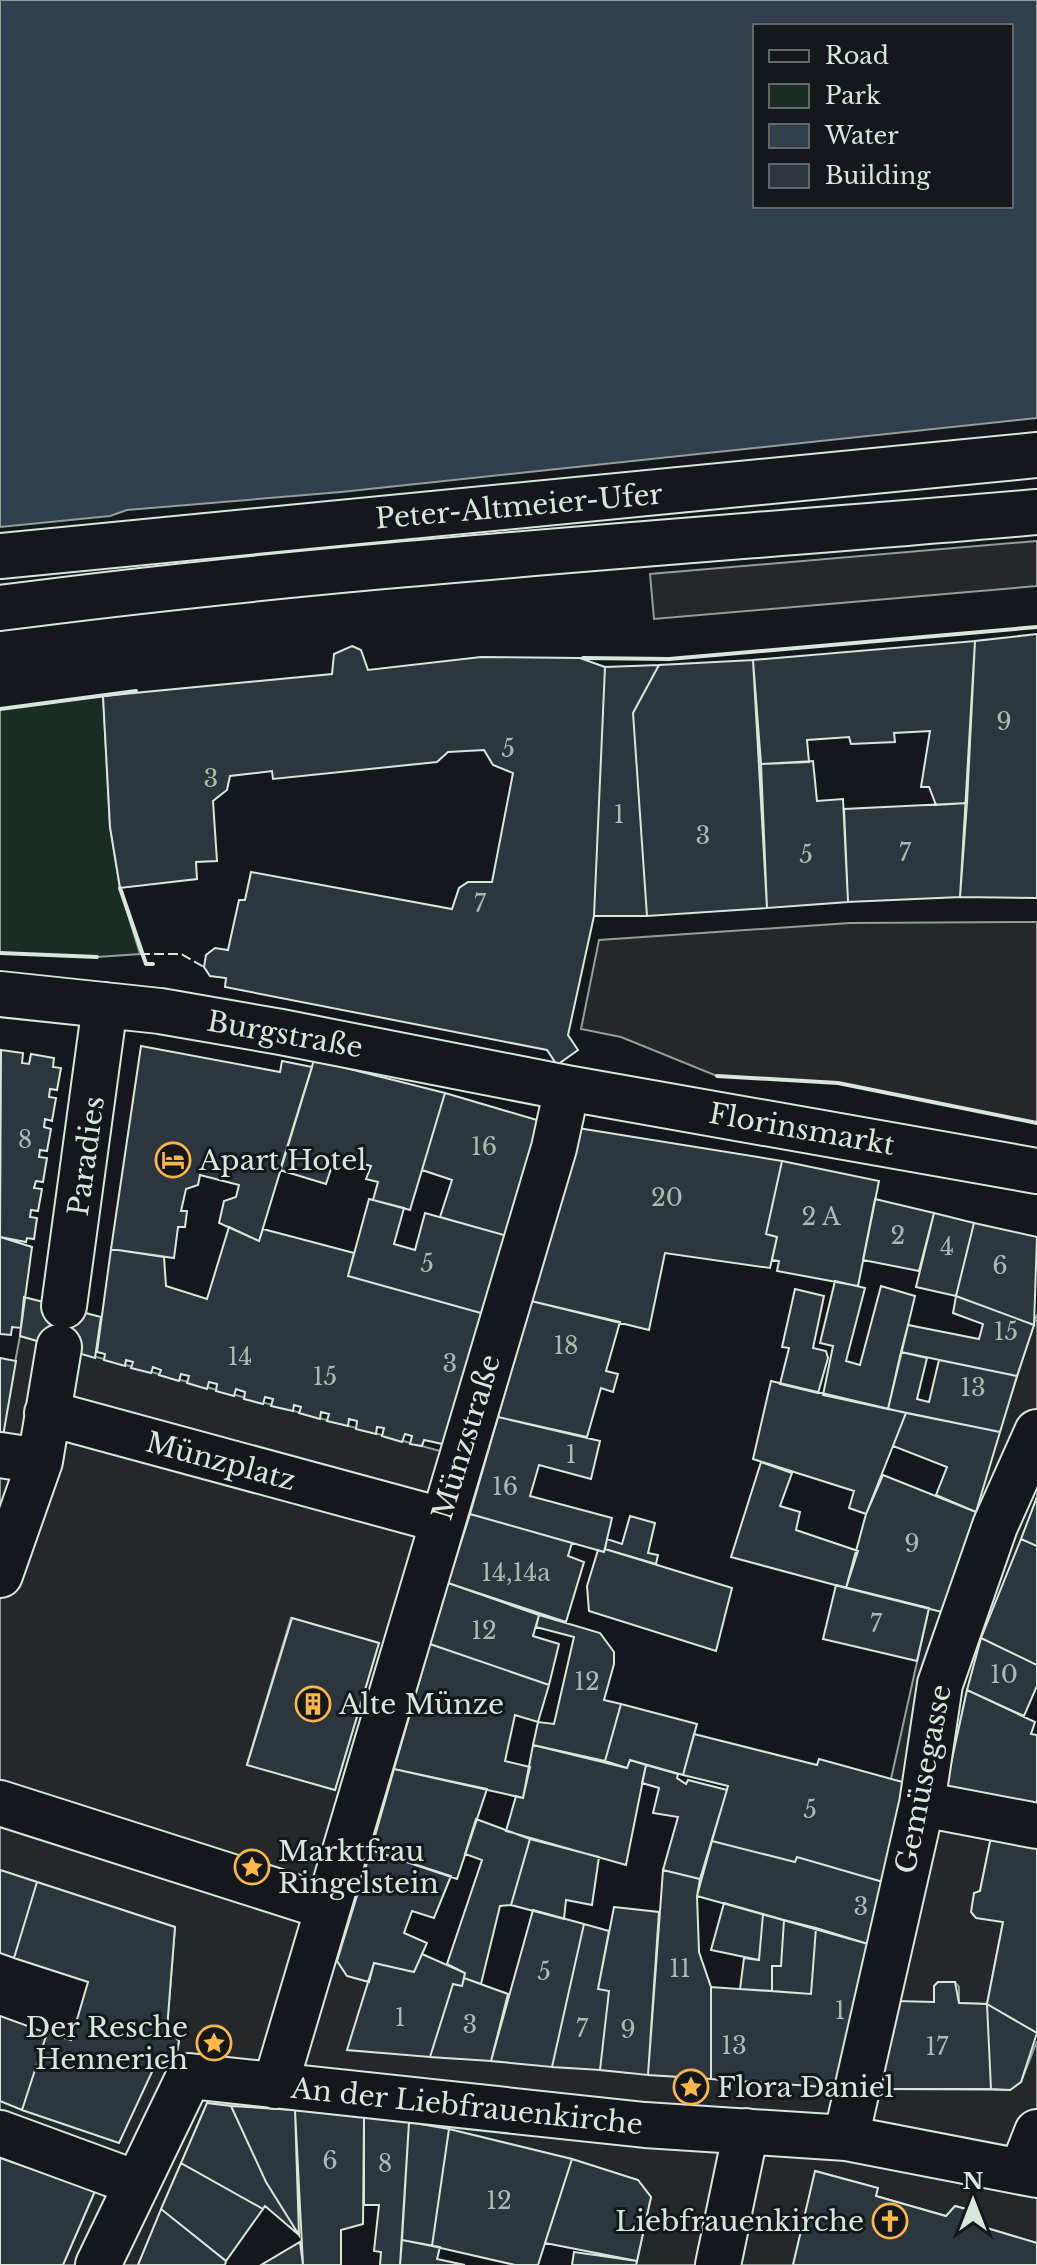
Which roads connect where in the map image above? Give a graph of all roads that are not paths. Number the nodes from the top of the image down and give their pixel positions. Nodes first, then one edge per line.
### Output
1 (1037, 455) edge
2 (1037, 512) edge
3 (0, 556) edge
4 (0, 608) edge
5 (0, 994) edge
6 (105, 1005) junction
7 (567, 1088) junction
8 (1037, 1171) edge
9 (47, 1413) junction
10 (1037, 1432) edge
11 (20, 1458) edge
12 (441, 1520) junction
13 (11, 1580) edge
14 (0, 1803) edge
15 (922, 1804) junction
16 (1037, 1826) edge
17 (326, 1907) junction
18 (275, 2086) junction
19 (746, 2131) junction
20 (0, 2133) edge
21 (846, 2138) junction
22 (1032, 2159) edge
23 (136, 2183) junction
24 (98, 2265) edge
25 (718, 2265) edge

1 - 3 street, Peter-Altmeier-Ufer
2 - 4 street, Peter-Altmeier-Ufer
5 - 6 street, Burgstraße
6 - 7 street, Burgstraße
6 - 9 street, Paradies
7 - 8 street, Florinsmarkt
7 - 12 street, Münzstraße
9 - 11 street
9 - 12 street, Münzplatz
10 - 15 street, Gemüsegasse
11 - 13 street
12 - 17 street, Münzstraße
14 - 17 street
15 - 16 street
15 - 21 street, Gemüsegasse
17 - 18 street, Münzstraße
18 - 19 street, An der Liebfrauenkirche
18 - 23 street, An der Liebfrauenkirche
19 - 21 street, An der Liebfrauenkirche
19 - 25 street
20 - 23 street
21 - 22 street, An der Liebfrauenkirche
23 - 24 street

